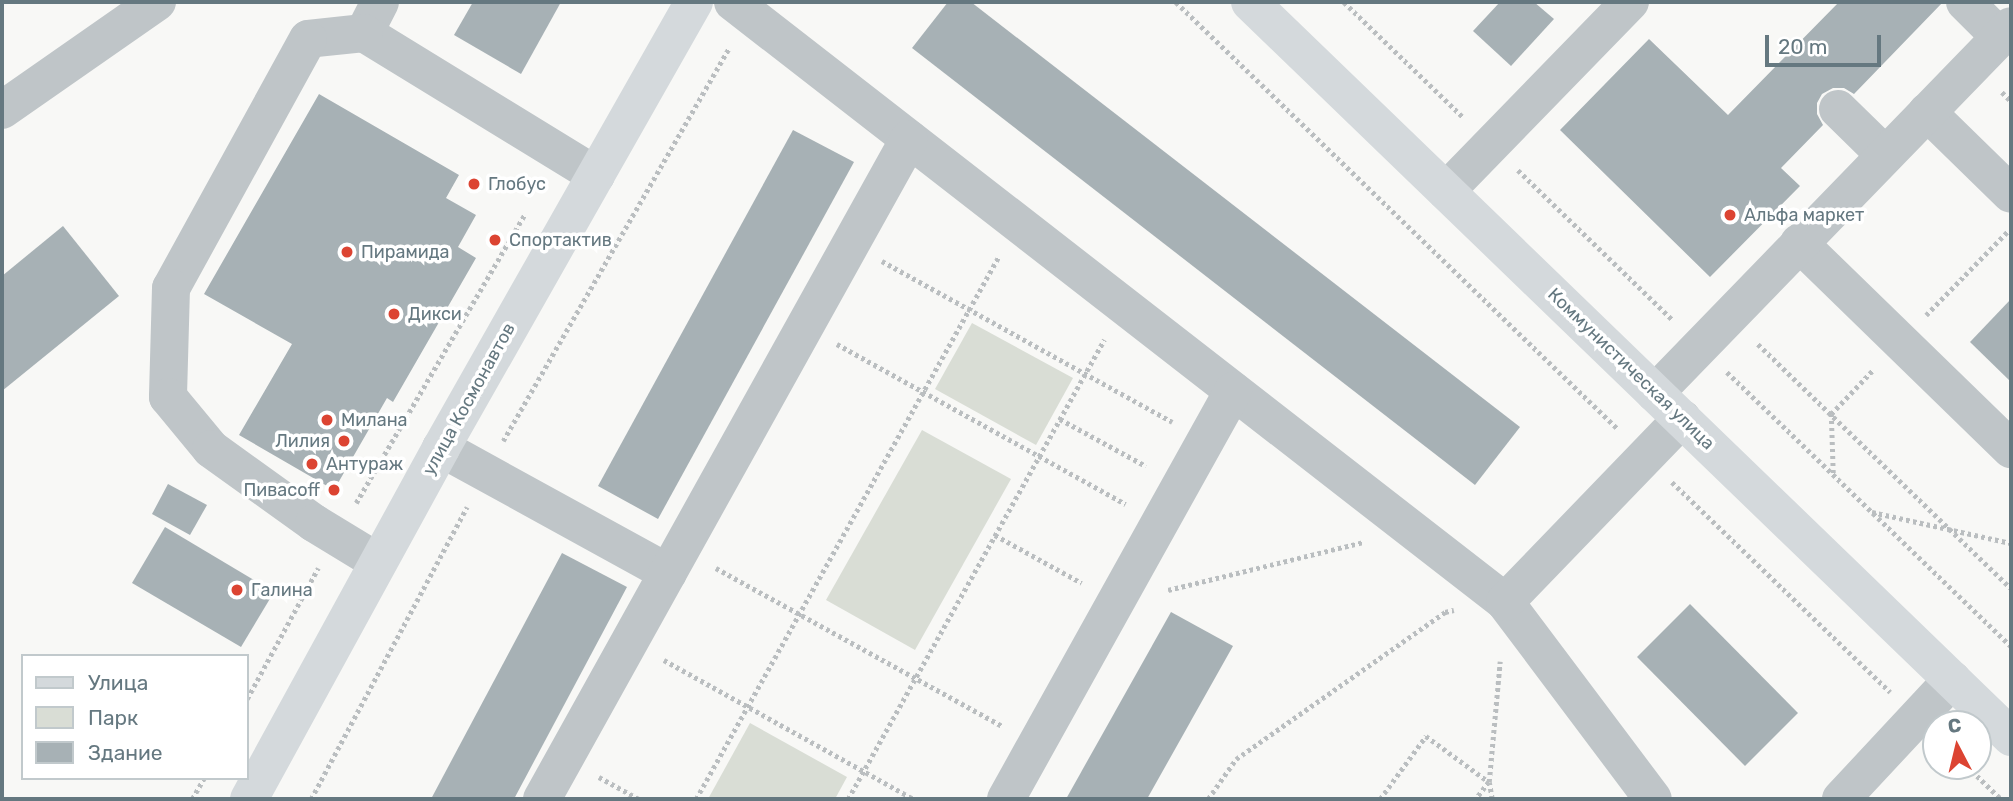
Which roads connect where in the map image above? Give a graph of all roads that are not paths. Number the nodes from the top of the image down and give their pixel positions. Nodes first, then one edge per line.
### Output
1 (157, 2) edge
2 (694, 2) edge
3 (1250, 2) edge
4 (1630, 2) edge
5 (1965, 2) edge
6 (741, 8) edge
7 (372, 17) edge
8 (2006, 31) edge
9 (1838, 109) dead end
10 (2, 110) edge
11 (1927, 112) junction
12 (909, 139) junction
13 (1885, 155) junction
14 (596, 175) junction
15 (1446, 191) junction
16 (2011, 194) edge
17 (1799, 243) junction
18 (1233, 391) junction
19 (1655, 393) junction
20 (1682, 419) junction
21 (441, 448) junction
22 (2011, 449) edge
23 (675, 561) junction
24 (378, 562) junction
25 (1505, 602) junction
26 (1952, 680) junction
27 (2007, 724) edge
28 (248, 799) edge
29 (542, 799) edge
30 (1006, 799) edge
31 (1653, 799) edge
32 (1841, 799) edge

1 - 10 street
2 - 14 main road, улица Космонавтов
3 - 15 main road, Коммунистическая улица
4 - 15 street
5 - 8 street
6 - 12 street
7 - 14 street
7 - 24 street
8 - 11 street
9 - 13 street
11 - 13 street
11 - 16 street
12 - 18 street
12 - 23 street
13 - 17 street
14 - 21 main road, улица Космонавтов
15 - 19 main road, Коммунистическая улица
17 - 19 street
17 - 22 street
18 - 25 street
18 - 30 street
19 - 20 main road, Коммунистическая улица
20 - 25 street
20 - 26 main road, Коммунистическая улица
21 - 23 street
21 - 24 main road, улица Космонавтов
23 - 29 street
24 - 28 main road, улица Космонавтов
25 - 31 street
26 - 27 main road, Коммунистическая улица
26 - 32 street

